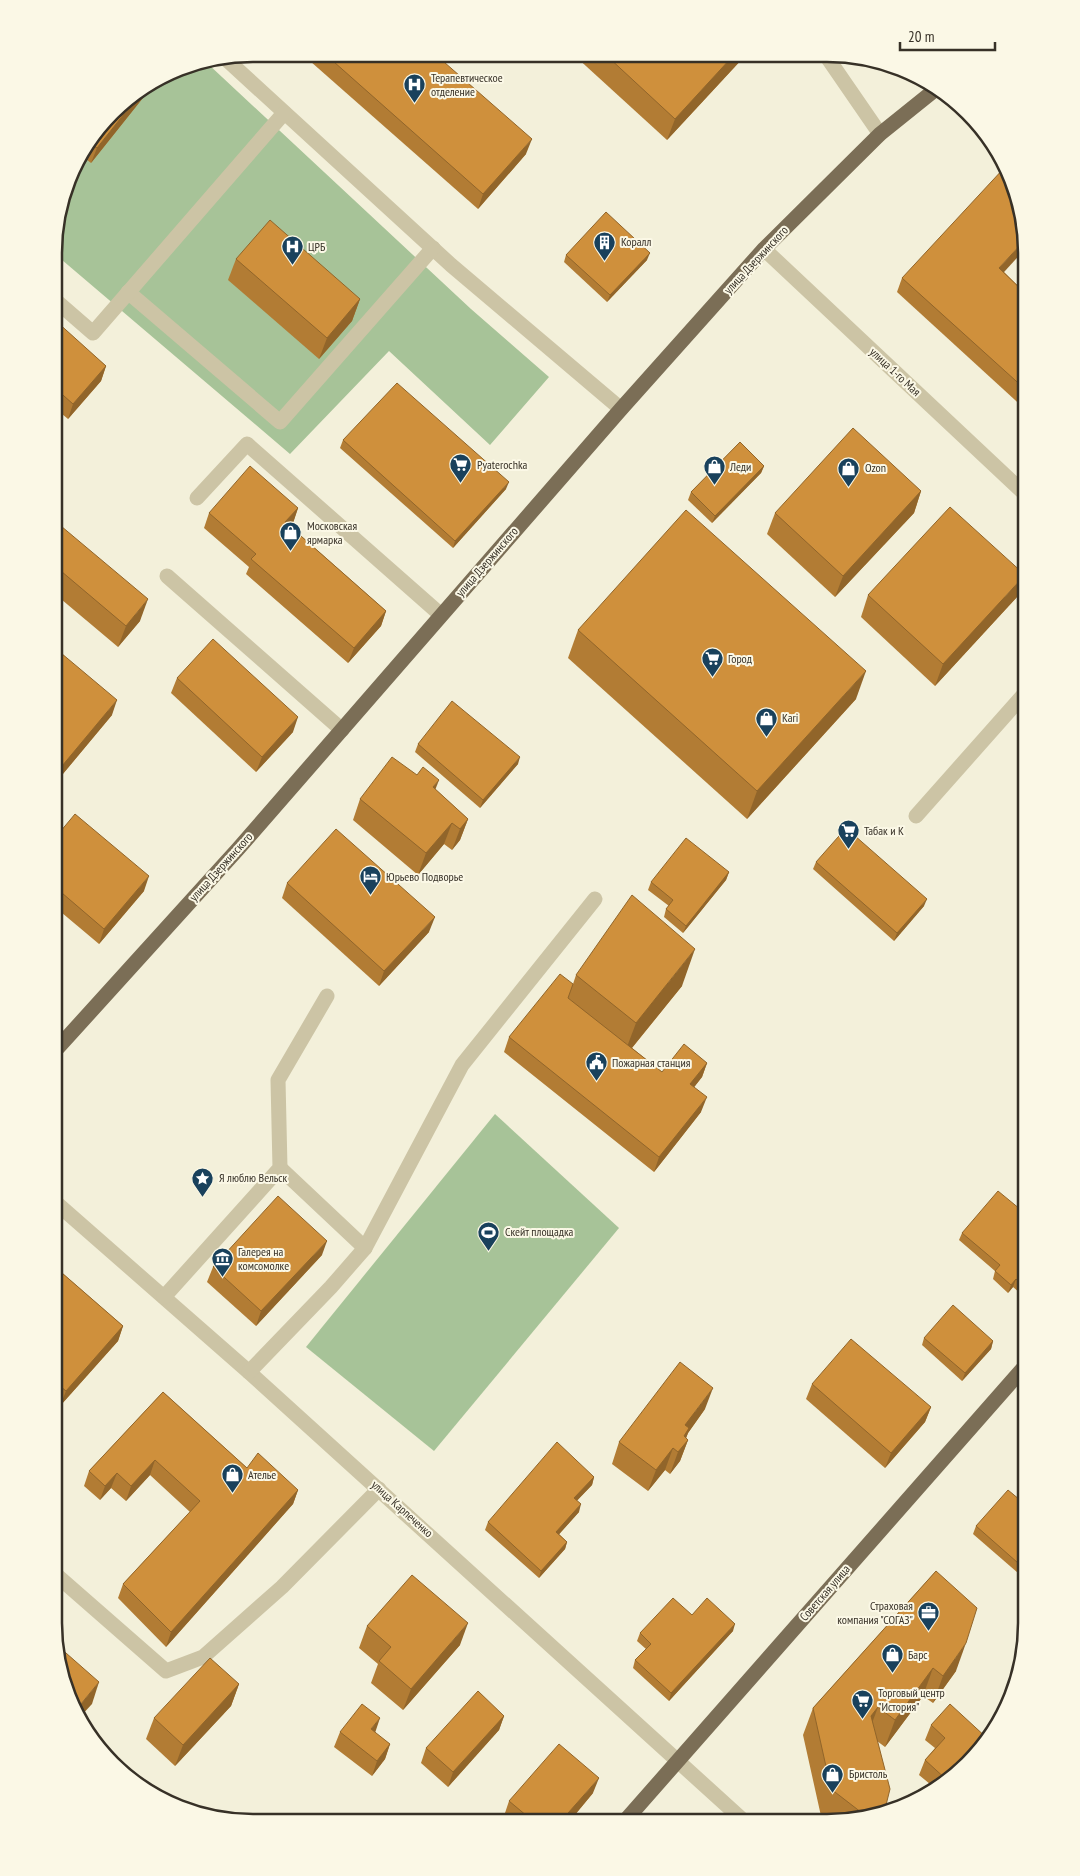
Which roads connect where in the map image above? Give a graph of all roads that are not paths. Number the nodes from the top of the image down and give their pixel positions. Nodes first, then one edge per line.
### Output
1 (831, 62) edge
2 (231, 64) edge
3 (931, 93) edge
4 (284, 113) junction
5 (880, 134) junction
6 (433, 248) junction
7 (764, 248) junction
8 (128, 292) junction
9 (62, 306) edge
10 (620, 409) junction
11 (1018, 487) edge
12 (197, 498) dead end
13 (166, 576) dead end
14 (441, 615) junction
15 (1018, 701) edge
16 (342, 730) junction
17 (916, 816) dead end
18 (595, 899) dead end
19 (327, 996) dead end
20 (62, 1043) edge
21 (280, 1168) junction
22 (62, 1208) edge
23 (365, 1248) junction
24 (164, 1297) junction
25 (249, 1372) junction
26 (1018, 1374) edge
27 (379, 1489) junction
28 (62, 1580) edge
29 (679, 1760) junction
30 (631, 1814) edge
31 (736, 1814) edge

1 - 5 street
2 - 4 street
3 - 5 main road, улица Дзержинского
4 - 6 street
4 - 8 street
5 - 7 main road, улица Дзержинского
6 - 8 street
6 - 10 street
7 - 10 main road, улица Дзержинского
7 - 11 street, улица 1-го Мая
8 - 9 street
10 - 14 main road, улица Дзержинского
12 - 14 street
13 - 16 street
14 - 16 main road, улица Дзержинского
15 - 17 street
16 - 20 main road, улица Дзержинского
18 - 23 street
19 - 21 street
21 - 23 street
21 - 24 street
22 - 24 street, улица Карпеченко
23 - 25 street
24 - 25 street, улица Карпеченко
25 - 27 street, улица Карпеченко
26 - 29 main road, Советская улица
27 - 28 street
27 - 29 street, улица Карпеченко
29 - 30 main road, Советская улица
29 - 31 street, улица Карпеченко

